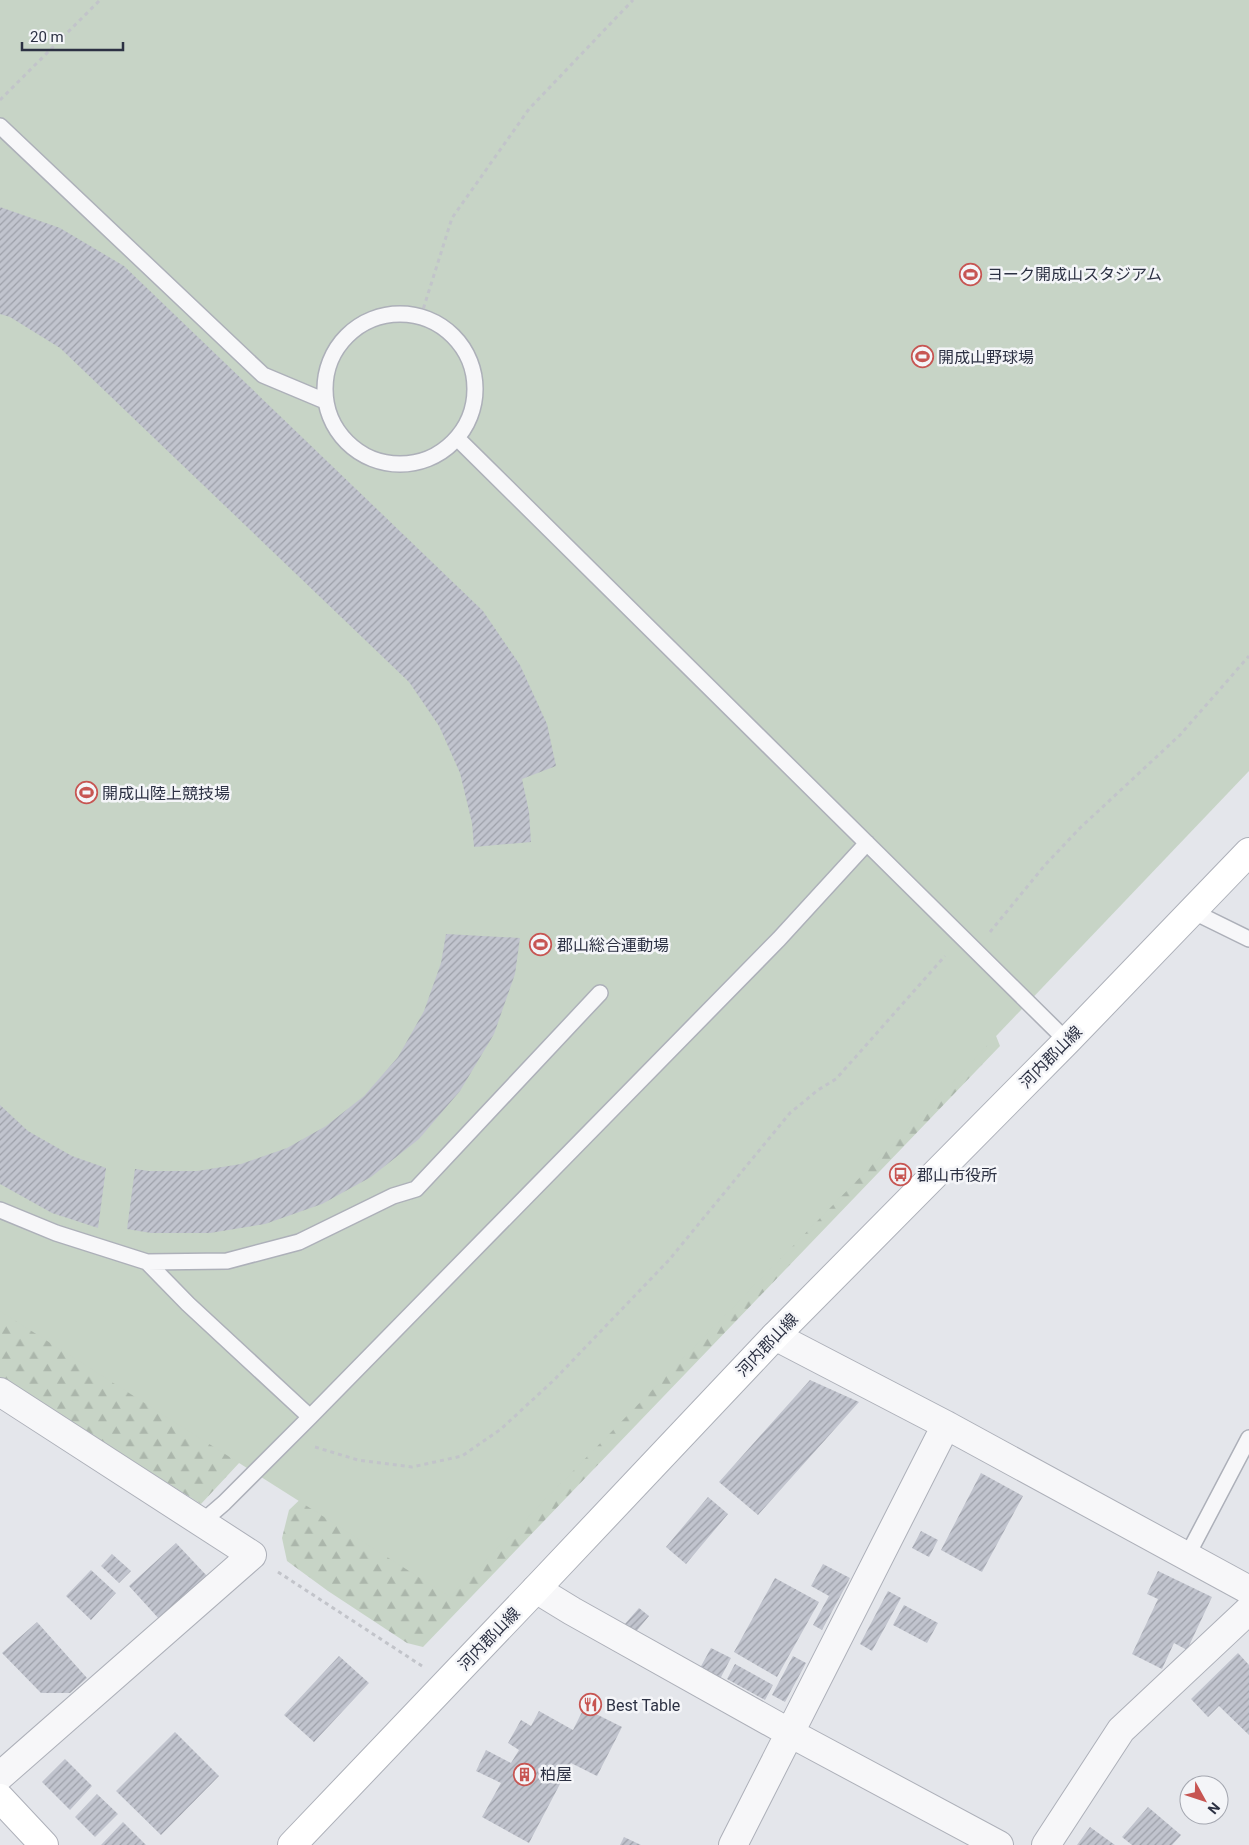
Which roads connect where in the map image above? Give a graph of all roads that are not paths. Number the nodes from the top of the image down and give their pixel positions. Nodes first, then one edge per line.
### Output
1 (0, 126) edge
2 (325, 400) junction
3 (457, 438) junction
4 (867, 843) junction
5 (1249, 852) edge
6 (1192, 912) junction
7 (1249, 939) edge
8 (600, 993) dead end
9 (1067, 1041) junction
10 (0, 1210) edge
11 (147, 1262) junction
12 (775, 1336) junction
13 (0, 1392) edge
14 (310, 1418) junction
15 (946, 1425) junction
16 (1249, 1438) edge
17 (202, 1522) junction
18 (1187, 1556) junction
19 (536, 1590) junction
20 (1249, 1590) edge
21 (1249, 1610) edge
22 (790, 1733) junction
23 (0, 1776) edge
24 (0, 1798) edge
25 (298, 1843) edge
26 (44, 1845) edge
27 (733, 1845) edge
28 (999, 1845) edge
29 (1046, 1845) edge

1 - 2 lane
2 - 3 lane
2 - 3 lane
3 - 4 lane
4 - 9 lane
4 - 14 lane
5 - 6 main road, 河内郡山線
6 - 7 lane
6 - 9 main road, 河内郡山線
8 - 11 lane
9 - 12 main road, 河内郡山線
10 - 11 lane
11 - 14 lane
12 - 15 street
12 - 19 main road, 河内郡山線
13 - 17 street
14 - 17 lane
15 - 18 street
15 - 22 street
16 - 18 lane
17 - 23 street
18 - 20 street
19 - 22 street
19 - 25 main road, 河内郡山線
21 - 29 street
22 - 27 street
22 - 28 street
24 - 26 main road

